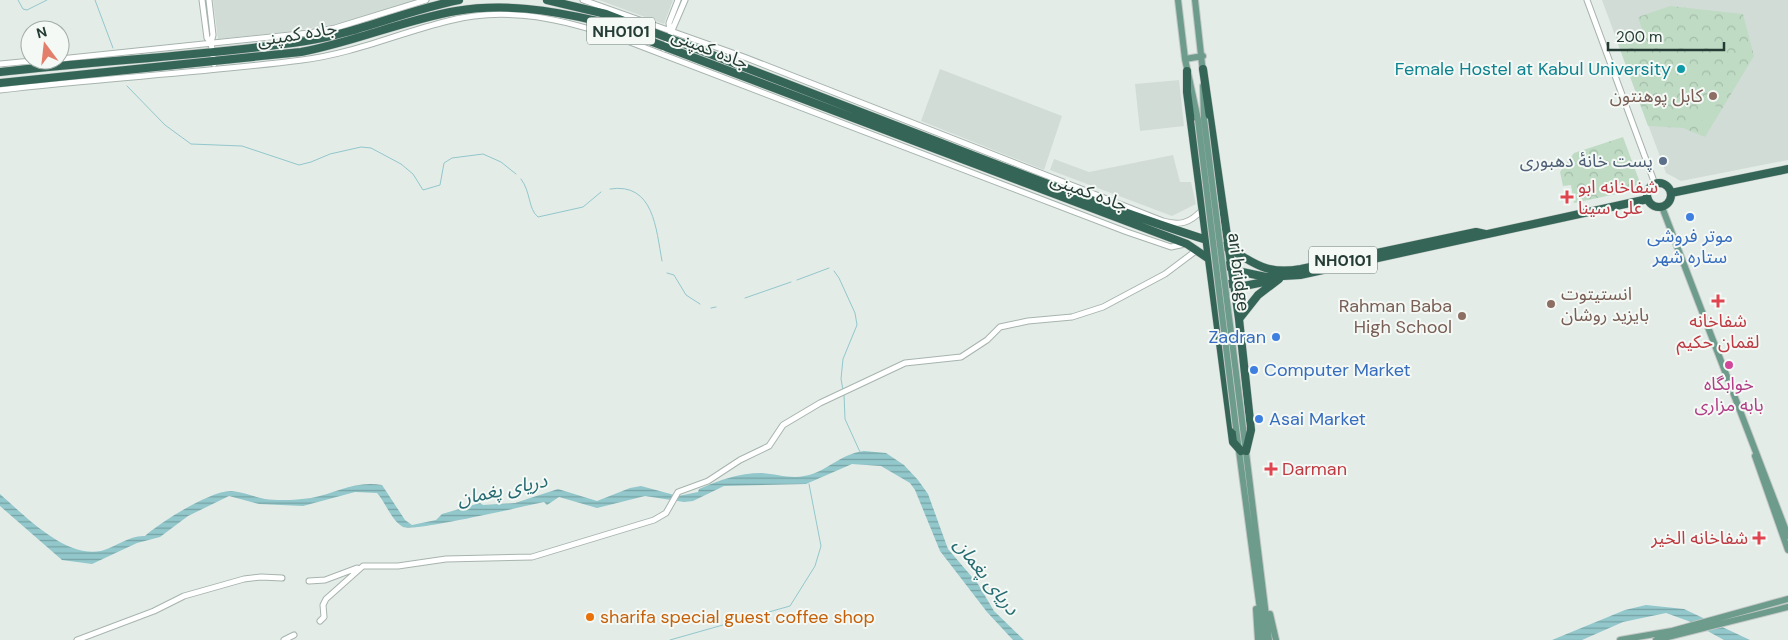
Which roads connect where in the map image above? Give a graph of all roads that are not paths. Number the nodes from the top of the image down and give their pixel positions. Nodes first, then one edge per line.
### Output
1 (202, 0) edge
2 (208, 0) edge
3 (426, 0) edge
4 (460, 0) edge
5 (547, 0) edge
6 (583, 0) edge
7 (678, 0) edge
8 (686, 0) edge
9 (1178, 0) edge
10 (1195, 0) edge
11 (1587, 0) edge
12 (669, 34) junction
13 (212, 46) junction
14 (663, 52) junction
15 (1202, 56) junction
16 (70, 58) edge
17 (1185, 59) junction
18 (214, 60) junction
19 (20, 62) edge
20 (0, 64) edge
21 (1203, 68) junction
22 (215, 69) junction
23 (1187, 71) junction
24 (0, 72) edge
25 (0, 83) edge
26 (0, 90) edge
27 (1201, 120) junction
28 (1788, 169) edge
29 (1655, 184) junction
30 (1671, 193) junction
31 (1648, 199) junction
32 (1662, 207) junction
33 (1202, 210) junction
34 (1485, 234) junction
35 (1206, 240) junction
36 (1229, 249) junction
37 (1198, 250) junction
38 (1208, 259) junction
39 (1231, 269) junction
40 (1210, 274) junction
41 (1281, 278) junction
42 (1233, 286) junction
43 (1239, 319) junction
44 (1753, 448) junction
45 (1243, 451) junction
46 (1788, 536) edge
47 (1255, 542) junction
48 (1788, 550) edge
49 (360, 567) junction
50 (282, 578) dead end
51 (309, 581) dead end
52 (1256, 581) junction
53 (1788, 599) edge
54 (1265, 600) junction
55 (1788, 607) edge
56 (320, 621) dead end
57 (1720, 621) junction
58 (1696, 628) junction
59 (294, 635) dead end
60 (77, 640) edge
61 (284, 640) edge
62 (1258, 640) edge
63 (1264, 640) edge
64 (1269, 640) edge
65 (1276, 640) edge
66 (1620, 640) edge
67 (1656, 640) edge

1 - 13 street
2 - 13 street
3 - 13 street
4 - 13 highway, جاده کمپنی
5 - 12 highway, جاده کمپنی / NH0101
6 - 12 street
7 - 12 street
8 - 12 street
9 - 17 main road
10 - 15 main road
11 - 29 street
12 - 14 street
12 - 33 street
12 - 35 highway, جاده کمپنی / NH0101
13 - 16 street
13 - 18 street
13 - 24 highway, جاده کمپنی
14 - 18 highway, جاده کمپنی / NH0101
14 - 22 street
14 - 37 highway, جاده کمپنی / NH0101
15 - 17 main road
15 - 21 main road
17 - 23 main road
18 - 22 street
18 - 25 highway, جاده کمپنی / NH0101
19 - 20 street
21 - 27 main road
21 - 36 highway
22 - 26 street
23 - 27 main road
23 - 33 highway
27 - 45 main road, ari bridge, bridge
28 - 30 highway
29 - 30 highway
29 - 31 highway
30 - 32 highway
31 - 32 highway
31 - 34 highway, NH0101
32 - 44 main road
33 - 35 highway
34 - 36 highway, NH0101
34 - 41 highway, NH0101
35 - 36 highway, NH0101
35 - 38 highway
36 - 39 highway
37 - 38 highway, جاده کمپنی / NH0101
37 - 49 street
38 - 39 highway, NH0101
38 - 40 highway
39 - 41 highway, NH0101
39 - 42 highway
40 - 42 highway
40 - 45 highway
41 - 42 highway, NH0101
41 - 43 highway
42 - 43 highway
43 - 45 highway
44 - 46 main road
44 - 48 main road
45 - 47 main road, ari bridge
47 - 52 main road
47 - 54 main road
49 - 51 street
49 - 56 street
50 - 60 street
52 - 62 main road
52 - 63 main road
53 - 57 main road
54 - 64 main road
54 - 65 main road
55 - 57 main road
57 - 58 main road
58 - 66 main road
58 - 67 main road
59 - 61 street

